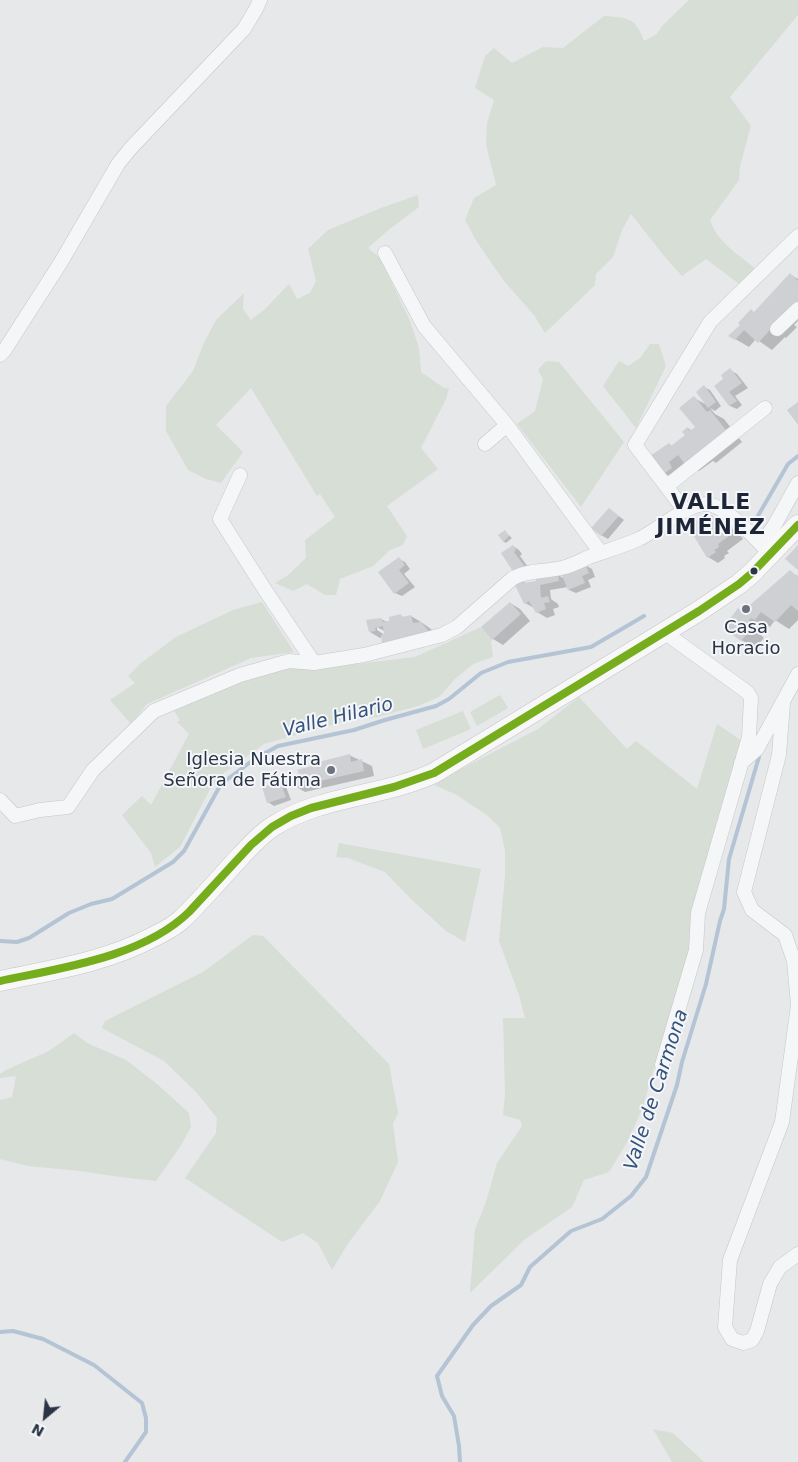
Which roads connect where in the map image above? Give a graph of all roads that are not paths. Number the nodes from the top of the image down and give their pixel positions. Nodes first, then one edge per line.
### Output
1 (260, 0) edge
2 (798, 236) edge
3 (385, 252) dead end
4 (798, 309) edge
5 (777, 329) dead end
6 (0, 355) edge
7 (765, 408) dead end
8 (507, 425) junction
9 (485, 444) dead end
10 (240, 475) dead end
11 (798, 482) edge
12 (667, 486) junction
13 (685, 511) junction
14 (798, 525) edge
15 (766, 549) junction
16 (601, 553) junction
17 (665, 632) junction
18 (314, 662) junction
19 (798, 674) edge
20 (783, 703) junction
21 (741, 763) junction
22 (0, 800) edge
23 (0, 981) edge
24 (662, 1066) dead end
25 (798, 1254) edge

1 - 6 street
2 - 12 street
3 - 8 street
4 - 5 street
7 - 12 street
8 - 9 street
8 - 16 street
10 - 18 street
11 - 15 street
12 - 13 street
13 - 15 street
13 - 16 street
14 - 15 main road
15 - 17 main road
16 - 18 street
17 - 21 street
17 - 23 main road
18 - 22 street
19 - 20 street
20 - 21 street
20 - 25 street
21 - 24 street

